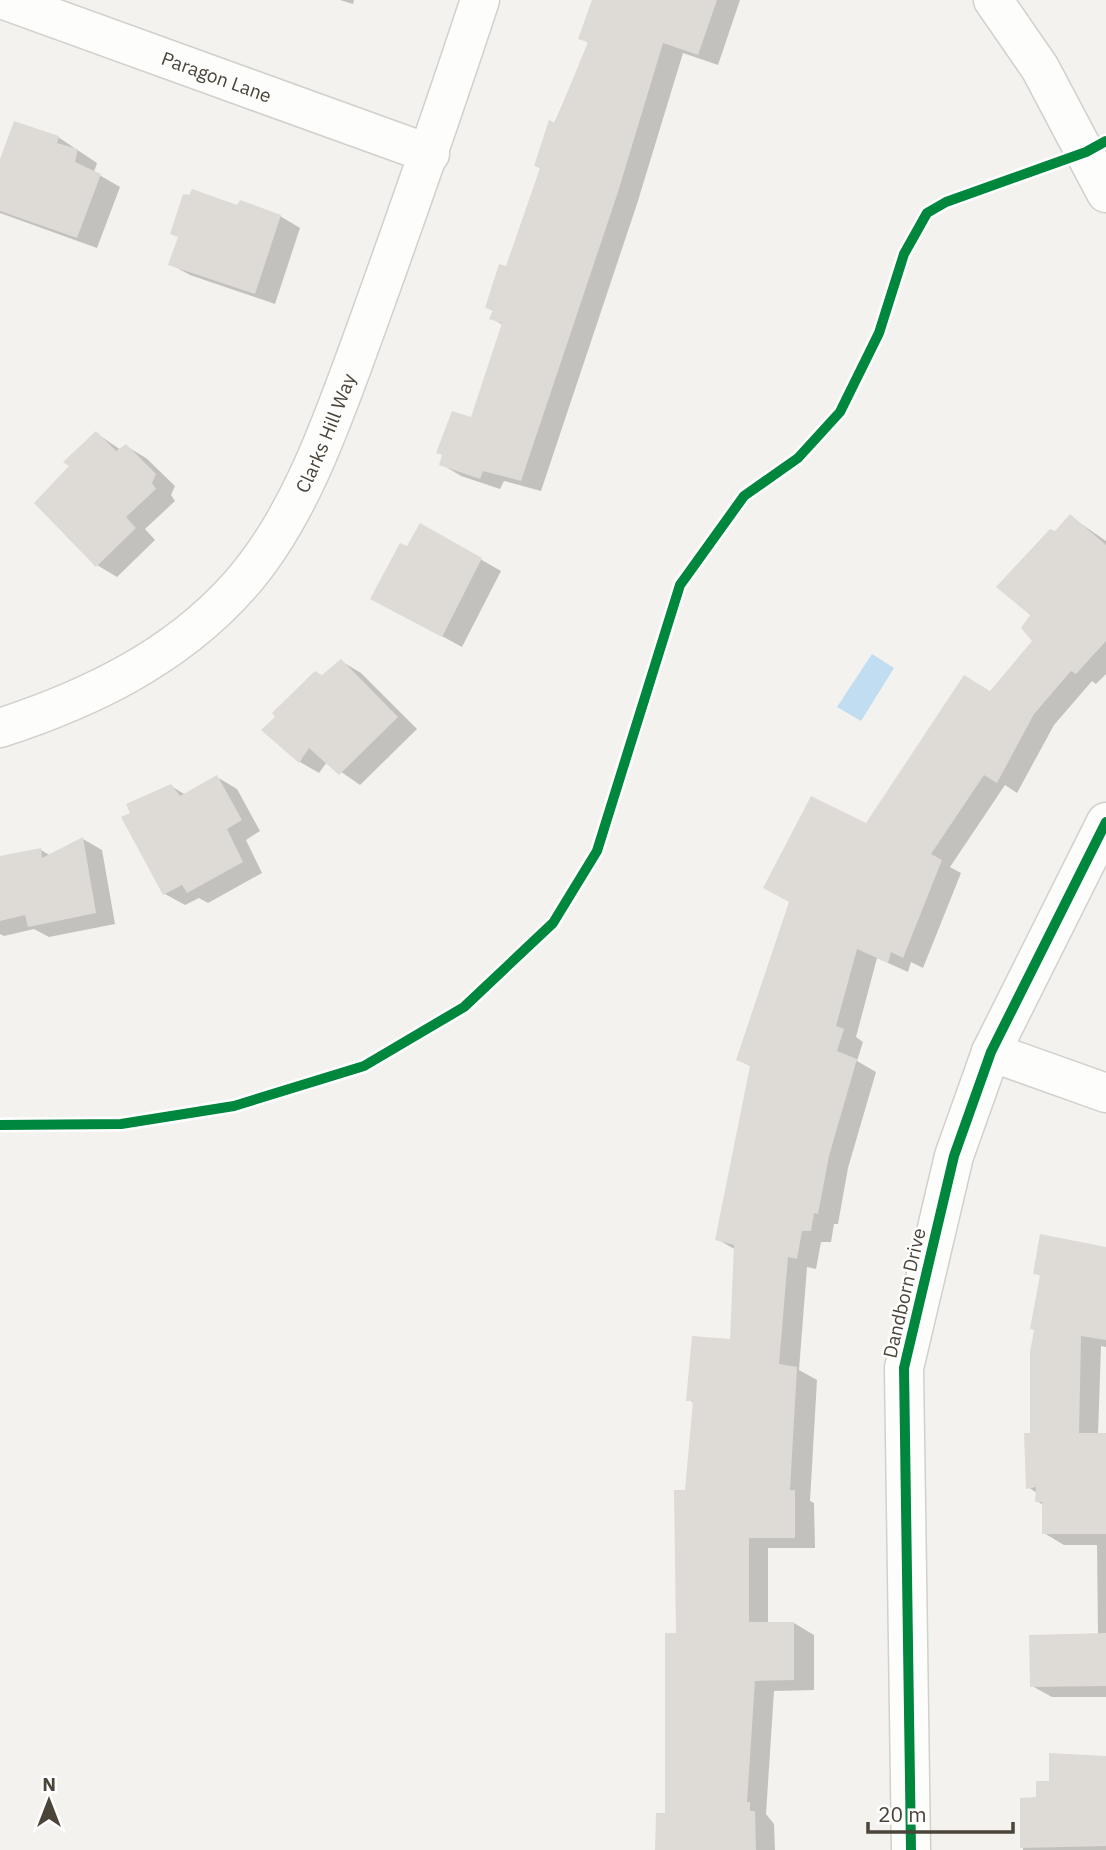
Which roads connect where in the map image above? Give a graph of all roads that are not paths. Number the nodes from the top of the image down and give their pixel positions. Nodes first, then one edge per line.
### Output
1 (4, 0) edge
2 (480, 0) edge
3 (993, 0) edge
4 (430, 153) junction
5 (1106, 193) edge
6 (0, 727) edge
7 (1106, 822) edge
8 (991, 1052) junction
9 (1106, 1093) edge
10 (911, 1850) edge

1 - 4 street, Paragon Lane
2 - 4 street, Clarks Hill Way
3 - 5 street
4 - 6 street, Clarks Hill Way
7 - 8 street, Dandborn Drive
8 - 9 street
8 - 10 street, Dandborn Drive

